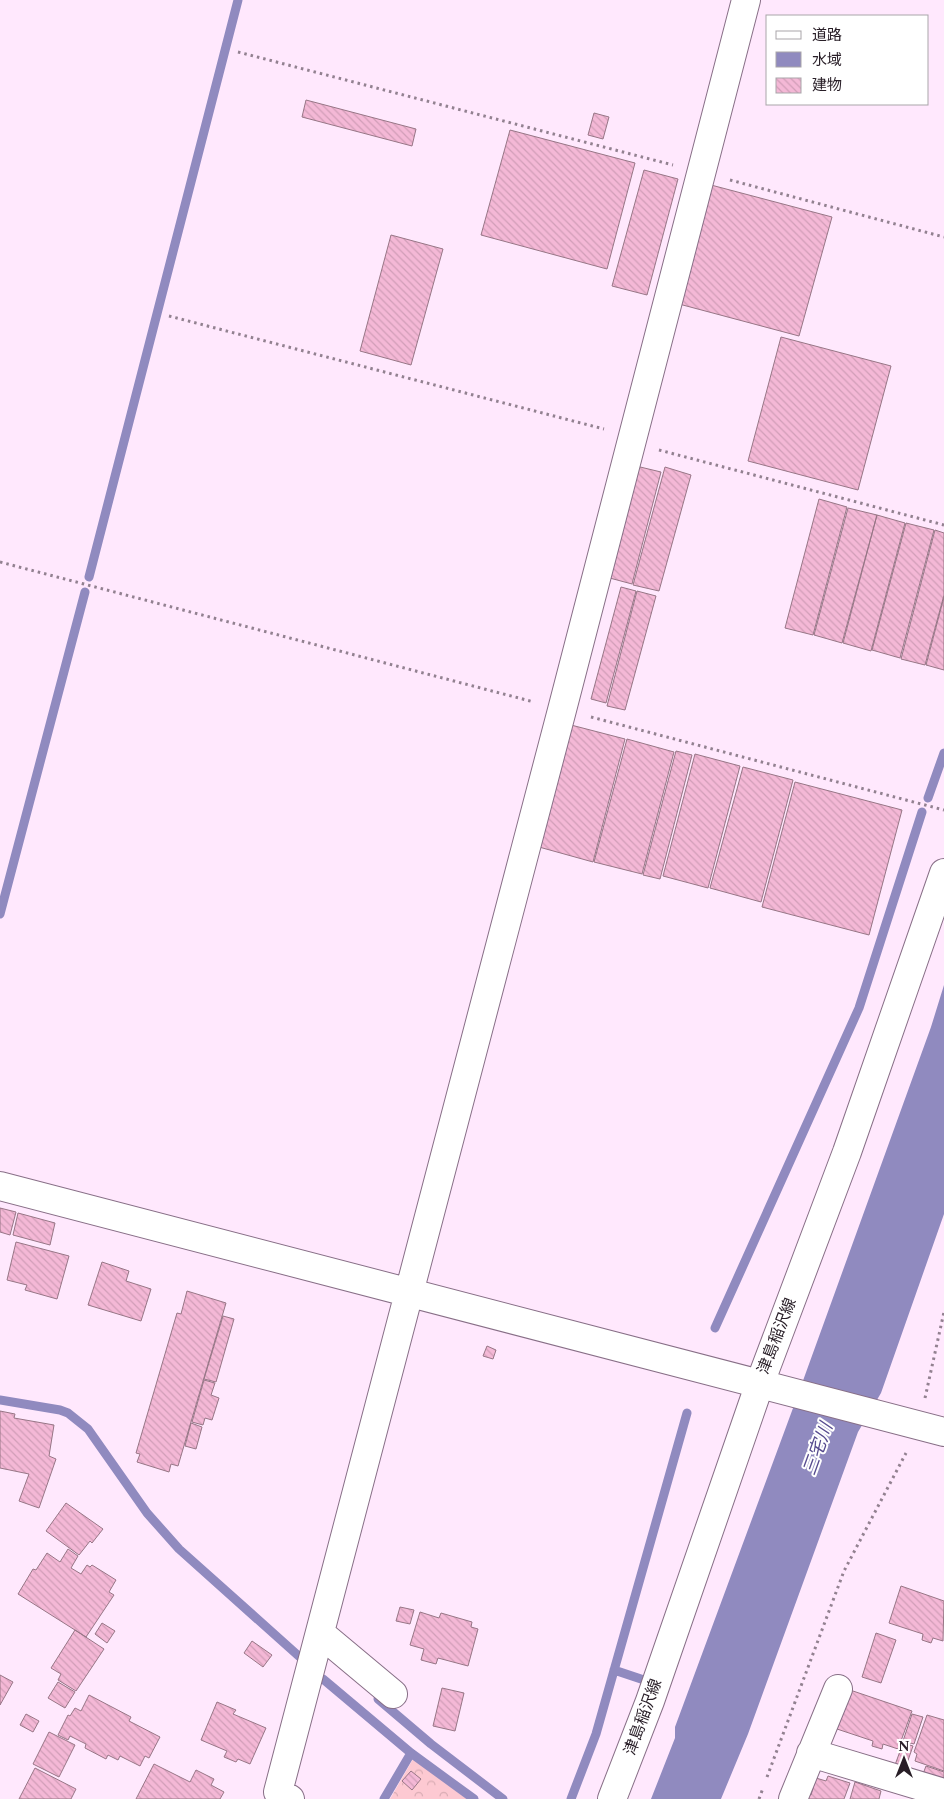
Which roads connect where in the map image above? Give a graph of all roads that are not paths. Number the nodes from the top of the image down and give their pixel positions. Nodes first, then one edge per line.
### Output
1 (746, 0) edge
2 (944, 873) edge
3 (0, 1186) edge
4 (409, 1292) junction
5 (768, 1385) junction
6 (924, 1427) edge
7 (320, 1634) junction
8 (838, 1689) dead end
9 (393, 1694) dead end
10 (811, 1754) junction
11 (944, 1793) edge
12 (290, 1799) edge
13 (612, 1799) edge
14 (793, 1799) edge

1 - 4 street
2 - 5 street, 津島稲沢線
3 - 4 street
4 - 5 street
4 - 7 street
5 - 6 street
5 - 13 street, 津島稲沢線
7 - 9 street
7 - 12 street
8 - 10 street
10 - 11 street
10 - 14 street

